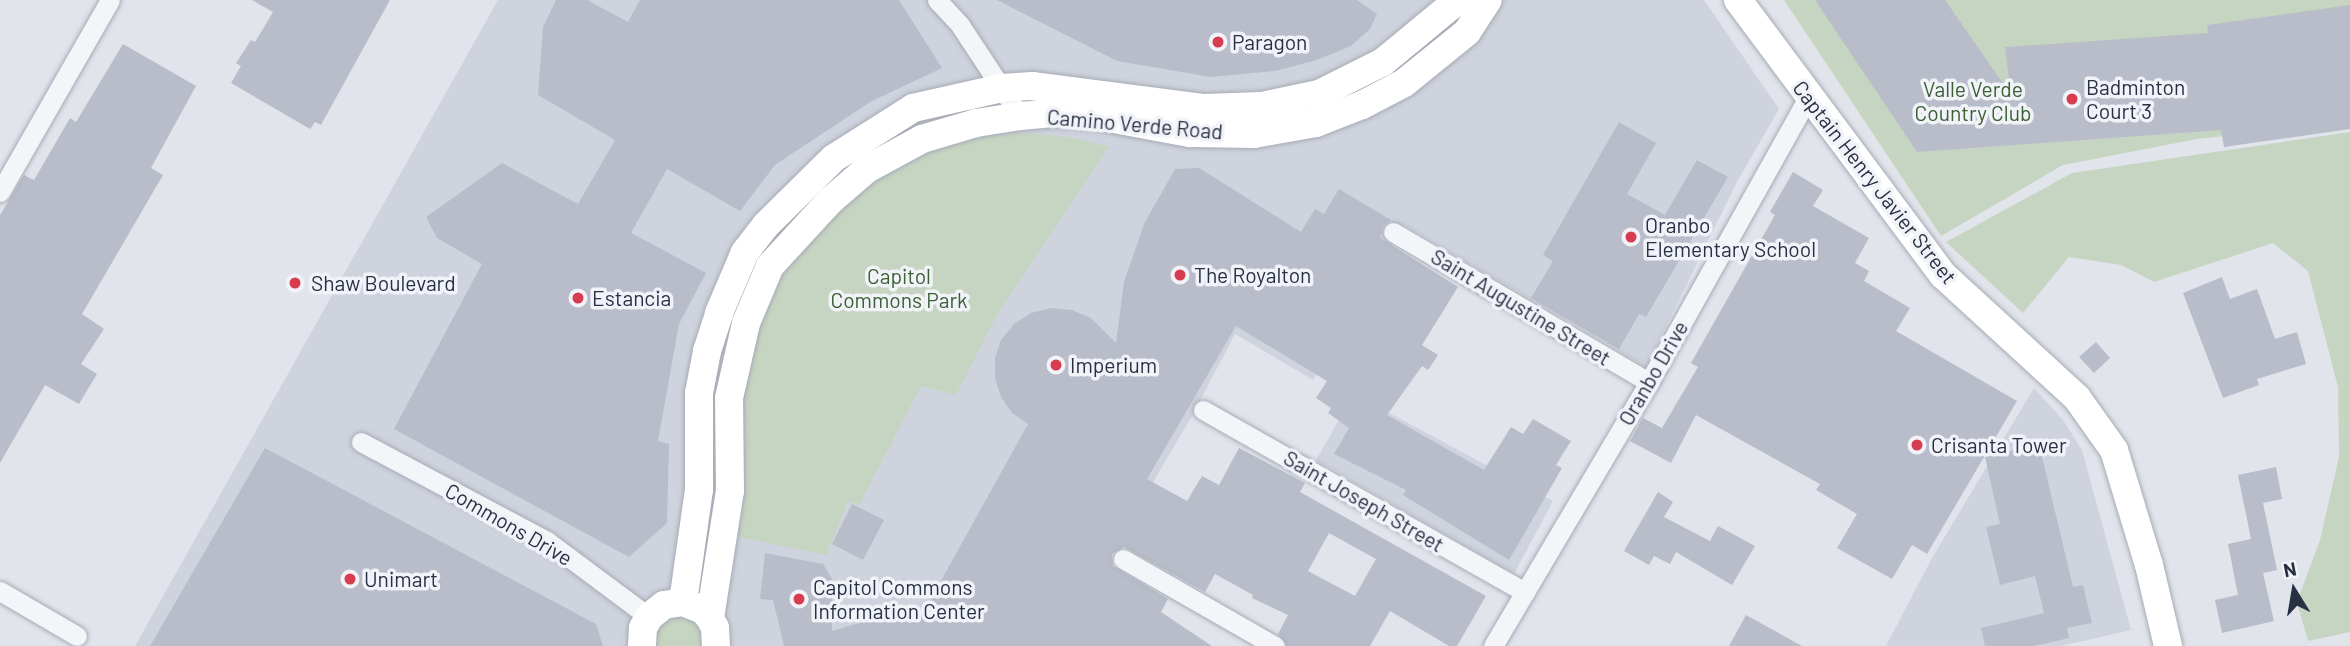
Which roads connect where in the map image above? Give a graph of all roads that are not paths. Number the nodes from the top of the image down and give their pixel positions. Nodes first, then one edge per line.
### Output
1 (110, 0) edge
2 (937, 0) edge
3 (1458, 0) edge
4 (1488, 0) edge
5 (1738, 0) edge
6 (1002, 88) junction
7 (1809, 96) junction
8 (1020, 116) junction
9 (0, 192) edge
10 (1393, 232) dead end
11 (1649, 382) junction
12 (1203, 410) dead end
13 (362, 442) dead end
14 (1124, 559) dead end
15 (0, 591) edge
16 (1525, 592) junction
17 (682, 602) junction
18 (649, 617) junction
19 (710, 618) junction
20 (77, 636) dead end
21 (642, 646) edge
22 (716, 646) edge
23 (1275, 646) edge
24 (1493, 646) edge
25 (2168, 646) edge

1 - 9 street
2 - 6 street
3 - 6 street, Camino Verde Road
4 - 8 street, Camino Verde Road
5 - 7 street, Captain Henry Javier Street
6 - 8 street
6 - 17 street, Camino Verde Road
7 - 11 street, Oranbo Drive
7 - 25 street, Captain Henry Javier Street
8 - 19 street, Camino Verde Road
10 - 11 street, Saint Augustine Street
11 - 16 street, Oranbo Drive
12 - 16 street, Saint Joseph Street
13 - 18 street, Commons Drive
14 - 23 street
15 - 20 street
16 - 24 street, Oranbo Drive
17 - 18 street
17 - 19 street
18 - 21 street
19 - 22 street

